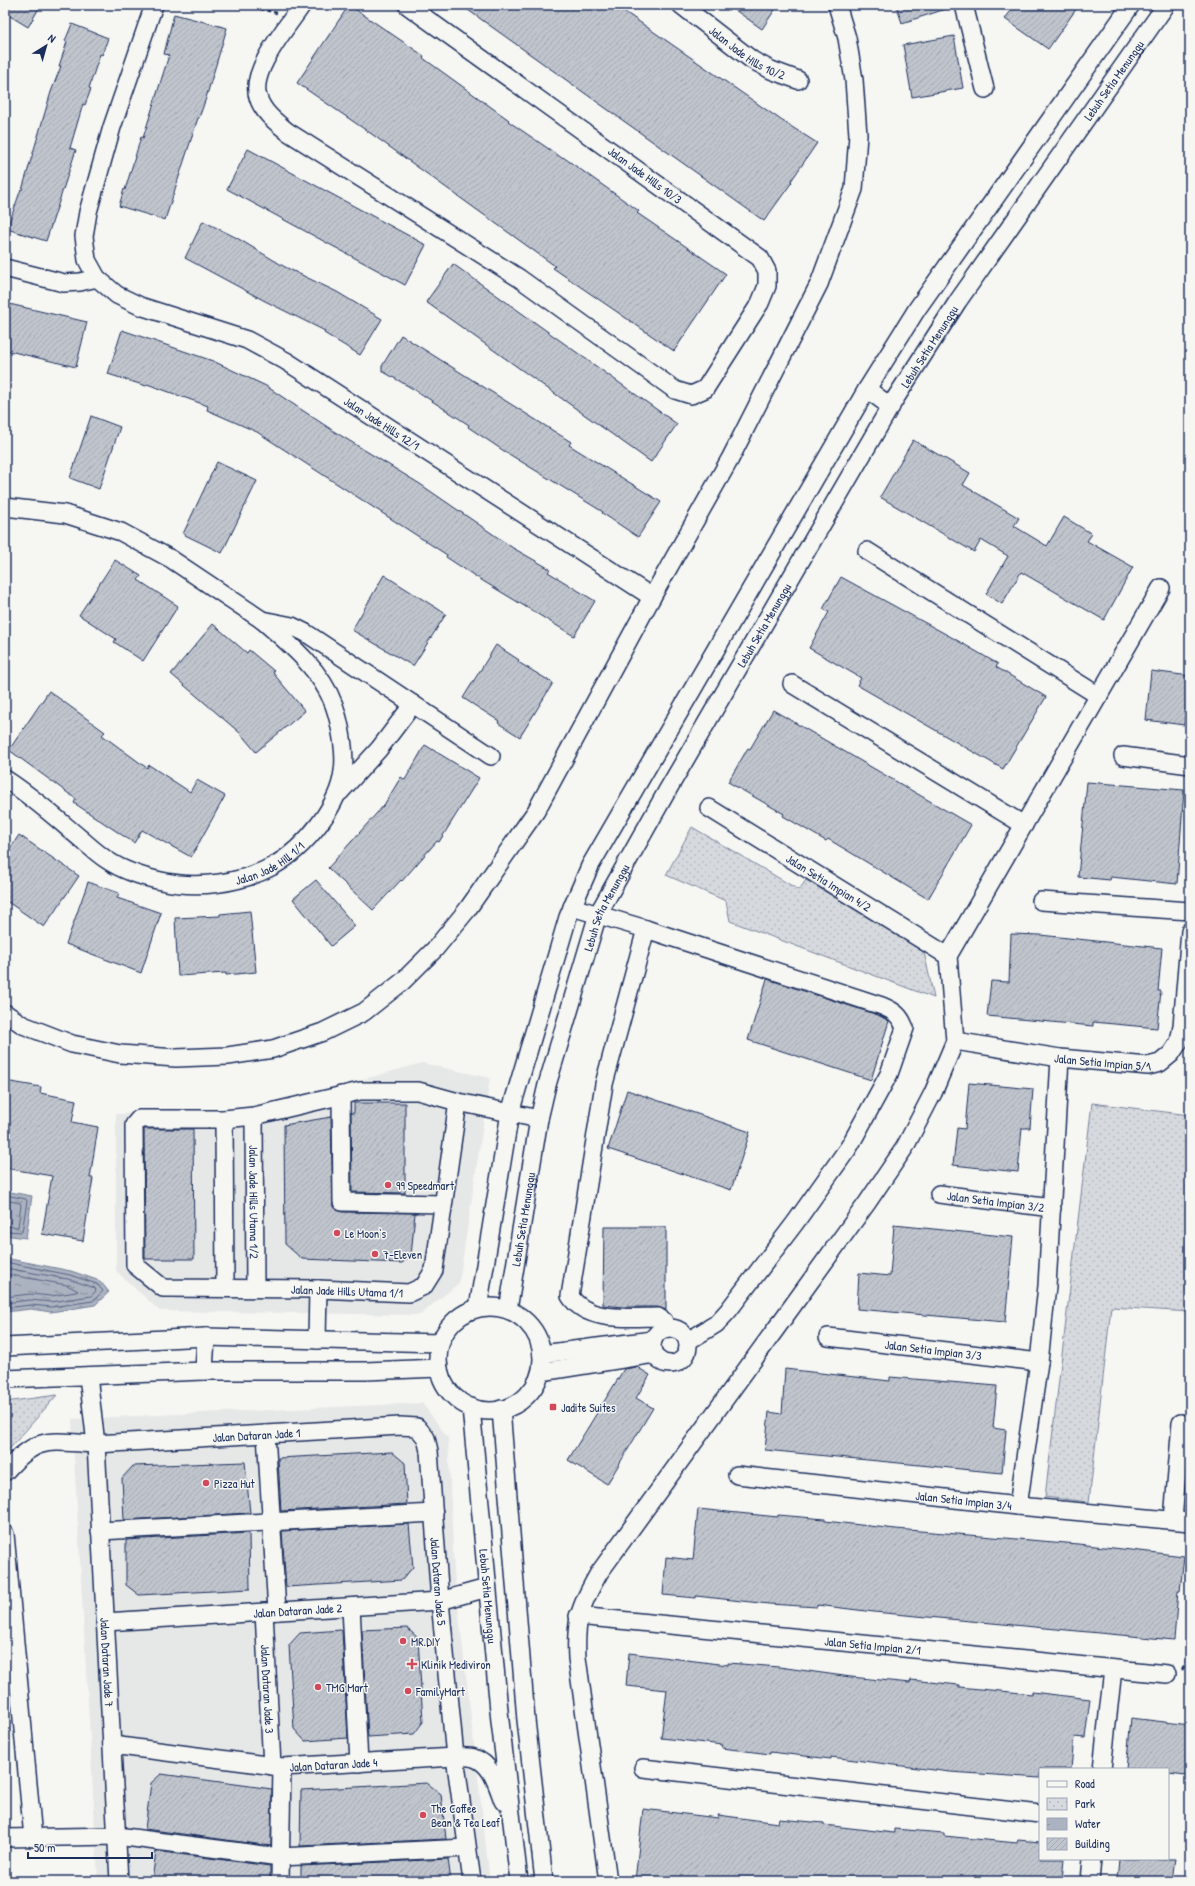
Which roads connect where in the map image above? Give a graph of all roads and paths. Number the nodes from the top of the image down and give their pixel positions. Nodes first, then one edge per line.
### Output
1 (154, 5) edge
2 (246, 5) edge
3 (407, 5) edge
4 (681, 5) edge
5 (837, 5) edge
6 (964, 5) edge
7 (1131, 5) edge
8 (1166, 5) edge
9 (299, 9) edge
10 (798, 80) dead end
11 (985, 89) dead end
12 (5, 268) edge
13 (98, 278) junction
14 (867, 389) junction
15 (891, 407) junction
16 (5, 507) edge
17 (867, 551) dead end
18 (1161, 588) dead end
19 (652, 596) junction
20 (262, 620) junction
21 (792, 684) dead end
22 (1098, 696) junction
23 (413, 704) junction
24 (491, 756) dead end
25 (1123, 756) dead end
26 (1190, 765) edge
27 (5, 779) edge
28 (338, 794) junction
29 (709, 808) dead end
30 (1024, 825) junction
31 (1041, 901) dead end
32 (572, 907) junction
33 (1190, 911) edge
34 (598, 914) junction
35 (646, 929) junction
36 (1190, 931) edge
37 (948, 956) junction
38 (5, 1013) edge
39 (955, 1041) junction
40 (1060, 1058) junction
41 (341, 1095) junction
42 (458, 1102) junction
43 (510, 1113) junction
44 (254, 1116) junction
45 (224, 1119) junction
46 (539, 1119) junction
47 (939, 1194) dead end
48 (442, 1204) junction
49 (1052, 1208) junction
50 (225, 1288) junction
51 (255, 1288) junction
52 (318, 1289) junction
53 (478, 1308) junction
54 (508, 1310) junction
55 (666, 1328) junction
56 (206, 1337) junction
57 (828, 1337) dead end
58 (316, 1340) junction
59 (688, 1341) junction
60 (440, 1343) junction
61 (5, 1347) edge
62 (653, 1347) junction
63 (542, 1354) junction
64 (1039, 1362) junction
65 (439, 1368) junction
66 (204, 1371) junction
67 (540, 1372) junction
68 (88, 1376) junction
69 (5, 1379) edge
70 (471, 1407) junction
71 (502, 1409) junction
72 (1181, 1423) dead end
73 (417, 1427) joint
74 (266, 1434) junction
75 (96, 1444) junction
76 (5, 1472) edge
77 (737, 1475) dead end
78 (1018, 1506) junction
79 (434, 1513) junction
80 (1173, 1520) junction
81 (271, 1522) junction
82 (1190, 1522) edge
83 (100, 1531) junction
84 (5, 1534) edge
85 (488, 1588) junction
86 (440, 1601) junction
87 (351, 1607) junction
88 (271, 1612) junction
89 (578, 1616) junction
90 (105, 1622) junction
91 (1190, 1636) edge
92 (1113, 1669) junction
93 (1167, 1674) joint
94 (112, 1745) junction
95 (455, 1757) junction
96 (359, 1763) junction
97 (277, 1766) junction
98 (643, 1768) dead end
99 (1102, 1768) edge
100 (1039, 1814) edge
101 (513, 1827) junction
102 (117, 1836) junction
103 (5, 1838) edge
104 (33, 1838) junction
105 (467, 1848) junction
106 (280, 1857) junction
107 (1092, 1860) edge
108 (119, 1881) edge
109 (280, 1881) edge
110 (472, 1881) edge
111 (519, 1881) edge
112 (544, 1881) edge
113 (608, 1881) edge
114 (1090, 1881) edge

1 - 13 street, Jalan Jade Hills 12/1
2 - 9 path
3 - 9 street, Jalan Jade Hills 10/3
4 - 10 street, Jalan Jade Hills 10/2
5 - 19 street
6 - 11 street
7 - 14 street
8 - 15 street, Lebuh Setia Menunggu
12 - 13 street
13 - 19 street, Jalan Jade Hills 12/1
14 - 15 street
14 - 32 street
15 - 34 street, Lebuh Setia Menunggu
16 - 20 street
17 - 22 street
18 - 22 street
19 - 38 street
20 - 23 street
20 - 28 street, Jalan Jade Hill 1/1
21 - 30 street
22 - 30 street
23 - 24 street
23 - 28 street
25 - 26 street
27 - 28 street, Jalan Jade Hill 1/1
29 - 37 street, Jalan Setia Impian 4/2
30 - 37 street
31 - 33 street
32 - 34 street
32 - 43 street
34 - 35 street
34 - 46 street, Lebuh Setia Menunggu
35 - 55 street
35 - 59 street
36 - 40 street, Jalan Setia Impian 5/1
37 - 39 street
39 - 40 street, Jalan Setia Impian 5/1
39 - 89 street
40 - 49 street
41 - 42 street
41 - 44 street
41 - 48 street
42 - 43 street
42 - 48 street, Jalan Jade Hills Utama 1/1
43 - 46 street
43 - 53 street
44 - 45 street
44 - 51 street, Jalan Jade Hills Utama 1/2
45 - 50 street
45 - 50 street, Jalan Jade Hills Utama 1/1
46 - 54 street, Lebuh Setia Menunggu
47 - 49 street, Jalan Setia Impian 3/2
48 - 52 street, Jalan Jade Hills Utama 1/1
49 - 64 street
50 - 51 street, Jalan Jade Hills Utama 1/1
51 - 52 street, Jalan Jade Hills Utama 1/1
52 - 58 street
53 - 54 street
53 - 60 street
54 - 63 street
55 - 59 street
55 - 62 street
56 - 58 street
56 - 61 street
56 - 66 street
57 - 64 street, Jalan Setia Impian 3/3
58 - 60 street
59 - 62 street
60 - 65 street
62 - 63 street
62 - 67 street
63 - 67 street
64 - 78 street
65 - 66 street
65 - 70 street
66 - 68 street
67 - 71 street
68 - 69 street
68 - 75 street, Jalan Dataran Jade 7
70 - 71 street
70 - 85 street, Lebuh Setia Menunggu
71 - 112 street
72 - 80 street
73 - 74 street, Jalan Dataran Jade 1
73 - 79 street, Jalan Dataran Jade 5
74 - 75 street, Jalan Dataran Jade 1
74 - 81 street, Jalan Dataran Jade 3
75 - 76 street, Jalan Dataran Jade 1
75 - 83 street, Jalan Dataran Jade 7
77 - 78 street, Jalan Setia Impian 3/4
78 - 80 street, Jalan Setia Impian 3/4
79 - 81 street
79 - 86 street, Jalan Dataran Jade 5
80 - 82 street, Jalan Setia Impian 3/4
81 - 83 street
81 - 88 street, Jalan Dataran Jade 3
83 - 90 street, Jalan Dataran Jade 7
84 - 104 street
85 - 86 street, Jalan Dataran Jade 2
85 - 101 street, Lebuh Setia Menunggu
86 - 87 street, Jalan Dataran Jade 2
86 - 95 street, Jalan Dataran Jade 5
87 - 88 street, Jalan Dataran Jade 2
87 - 96 street
88 - 90 street, Jalan Dataran Jade 2
88 - 97 street, Jalan Dataran Jade 3
89 - 92 street, Jalan Setia Impian 2/1
89 - 113 street
90 - 94 street, Jalan Dataran Jade 7
91 - 93 path
92 - 93 street, Jalan Setia Impian 2/1
92 - 99 street
94 - 97 street, Jalan Dataran Jade 4
94 - 102 street, Jalan Dataran Jade 7
95 - 96 street, Jalan Dataran Jade 4
95 - 101 street, Jalan Dataran Jade 4
95 - 105 street, Jalan Dataran Jade 5
96 - 97 street, Jalan Dataran Jade 4
97 - 106 street, Jalan Dataran Jade 3
98 - 100 street
101 - 111 street, Lebuh Setia Menunggu
102 - 104 street
102 - 106 street
102 - 108 street, Jalan Dataran Jade 7
103 - 104 street
105 - 106 street
105 - 110 street, Jalan Dataran Jade 5
106 - 109 street, Jalan Dataran Jade 3
107 - 114 street

